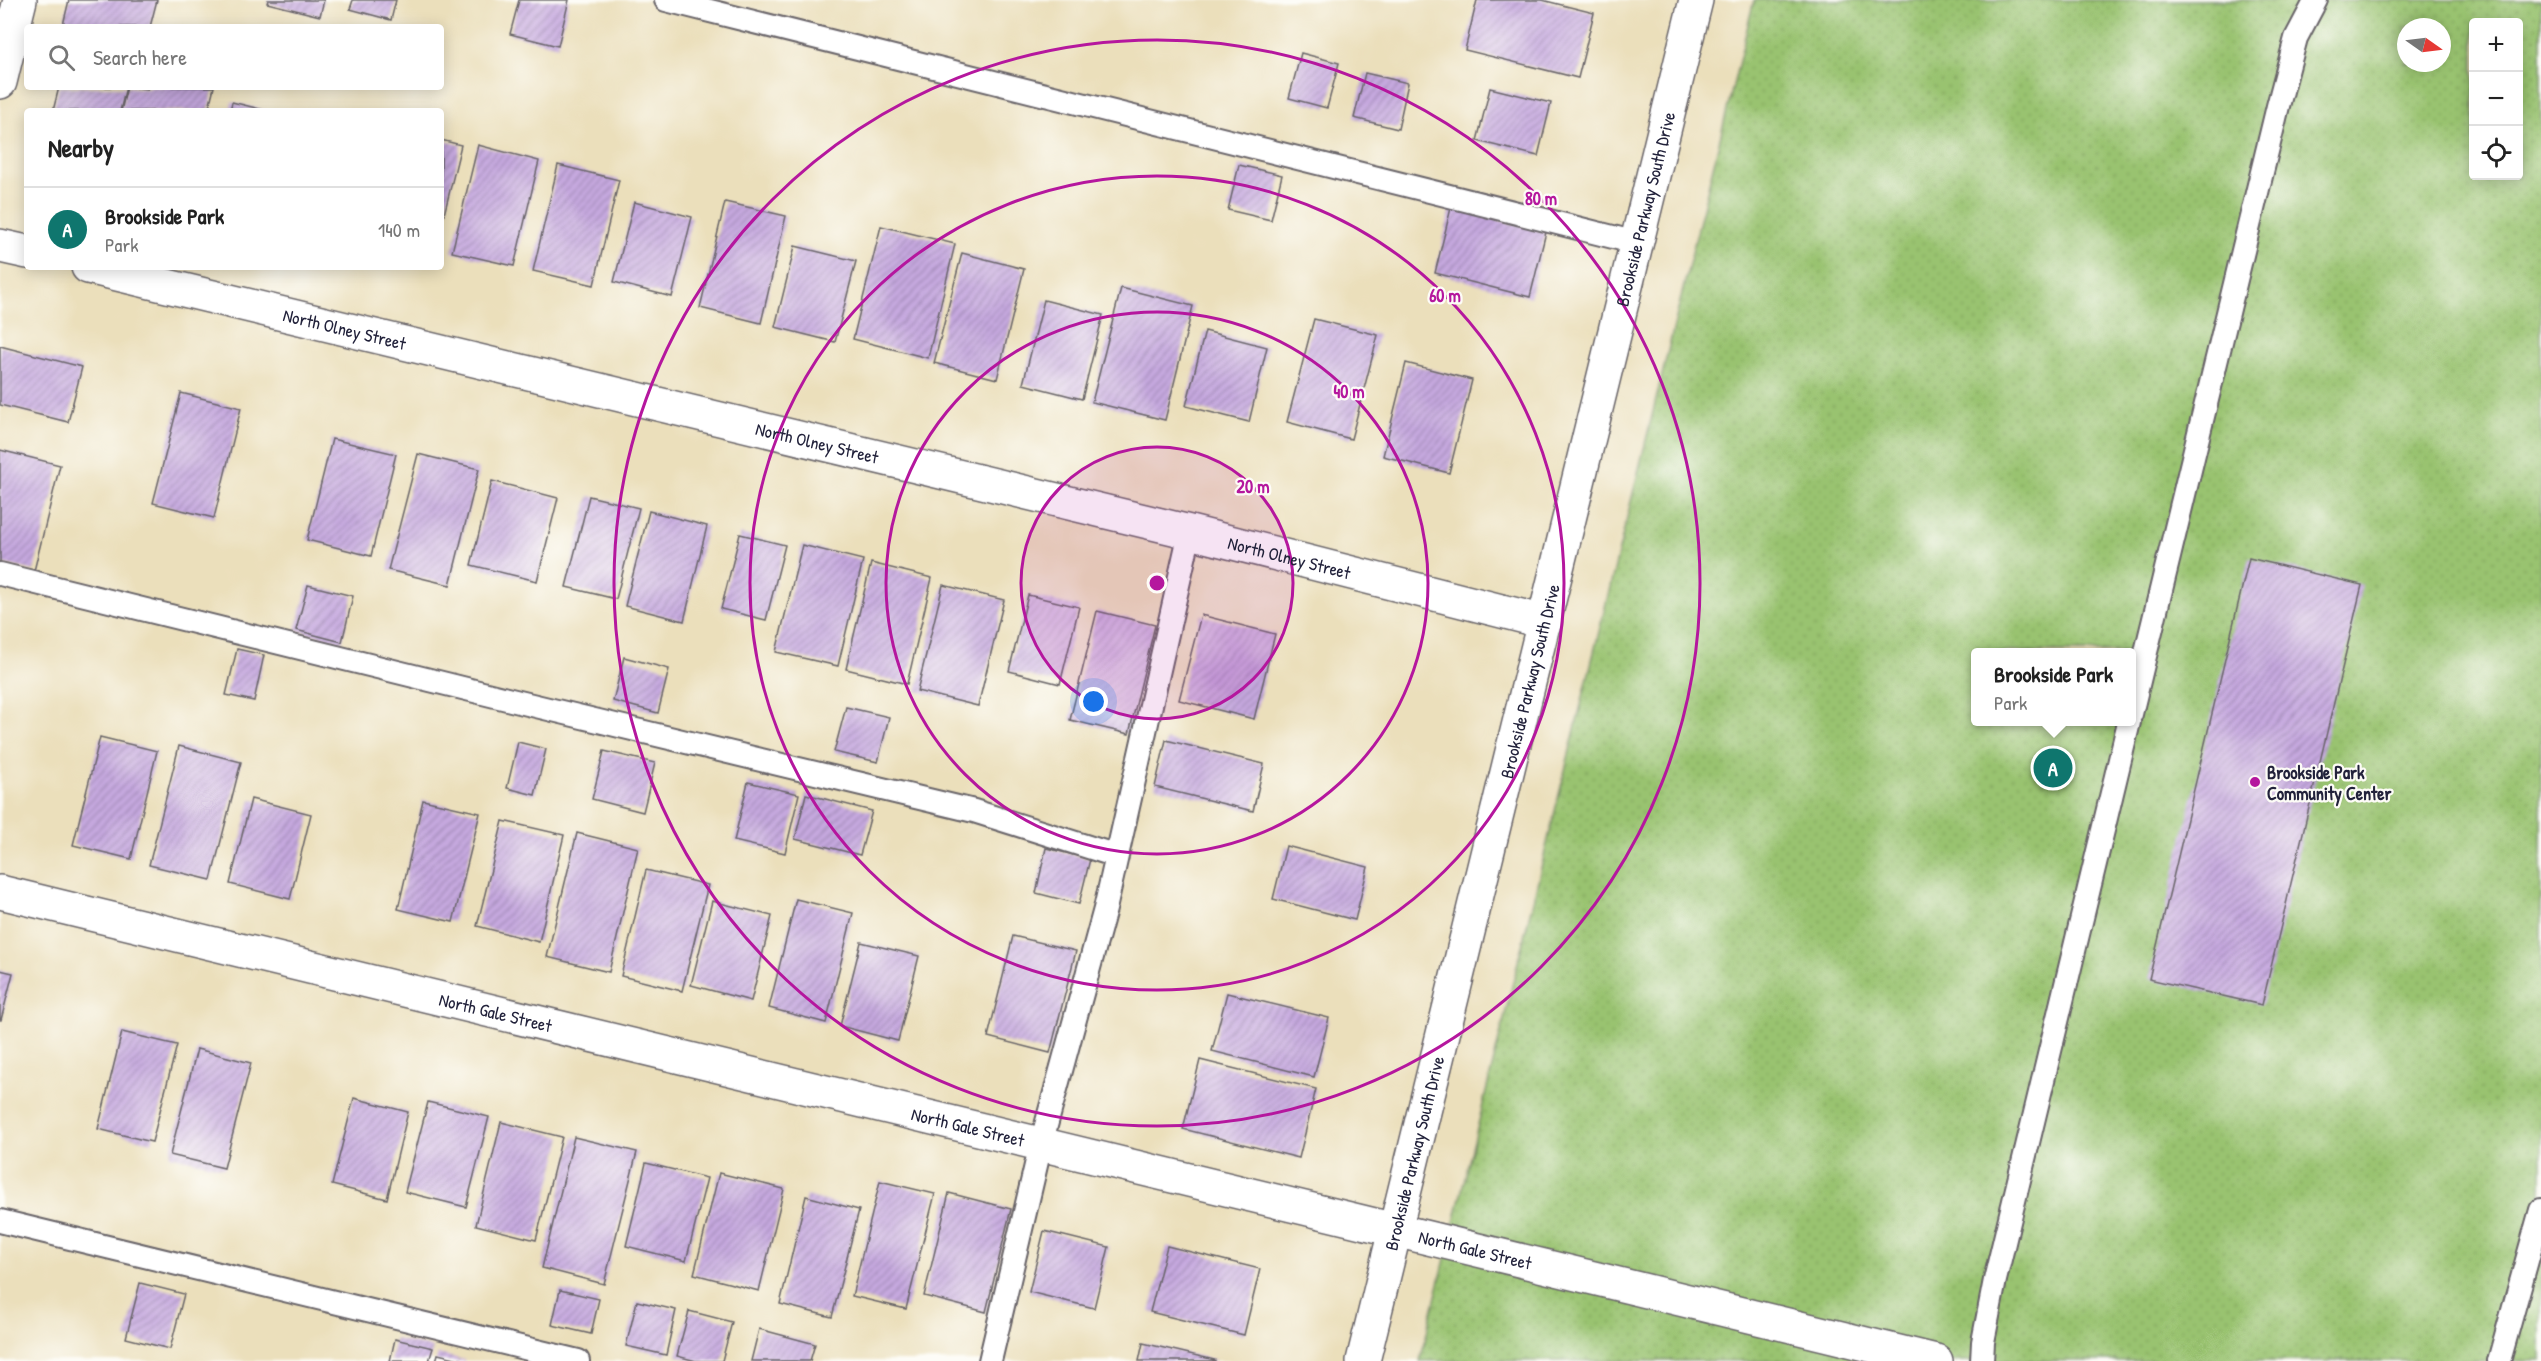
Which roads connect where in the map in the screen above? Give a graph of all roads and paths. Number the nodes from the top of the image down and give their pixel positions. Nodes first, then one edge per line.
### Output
1 (20, 0) edge
2 (666, 0) edge
3 (1696, 0) edge
4 (2316, 0) edge
5 (0, 82) edge
6 (1637, 243) junction
7 (0, 246) edge
8 (24, 251) edge
9 (100, 270) edge
10 (1190, 532) junction
11 (0, 574) edge
12 (1545, 622) junction
13 (2136, 693) edge
14 (2128, 726) edge
15 (1117, 856) junction
16 (0, 892) edge
17 (1041, 1144) junction
18 (2541, 1210) edge
19 (0, 1221) edge
20 (1395, 1230) junction
21 (578, 1361) edge
22 (990, 1361) edge
23 (1363, 1361) edge
24 (1936, 1361) edge
25 (1982, 1361) edge
26 (2499, 1361) edge

1 - 5 street
2 - 6 lane
3 - 6 street, Brookside Parkway South Drive
4 - 13 lane
6 - 12 street, Brookside Parkway South Drive
7 - 8 street
9 - 10 street, North Olney Street
10 - 12 street, North Olney Street
10 - 15 lane
11 - 15 lane
12 - 20 street, Brookside Parkway South Drive
14 - 25 lane
15 - 17 lane
16 - 17 street, North Gale Street
17 - 20 street, North Gale Street
17 - 22 lane
18 - 26 lane
19 - 21 lane
20 - 23 street, Brookside Parkway South Drive
20 - 24 street, North Gale Street

